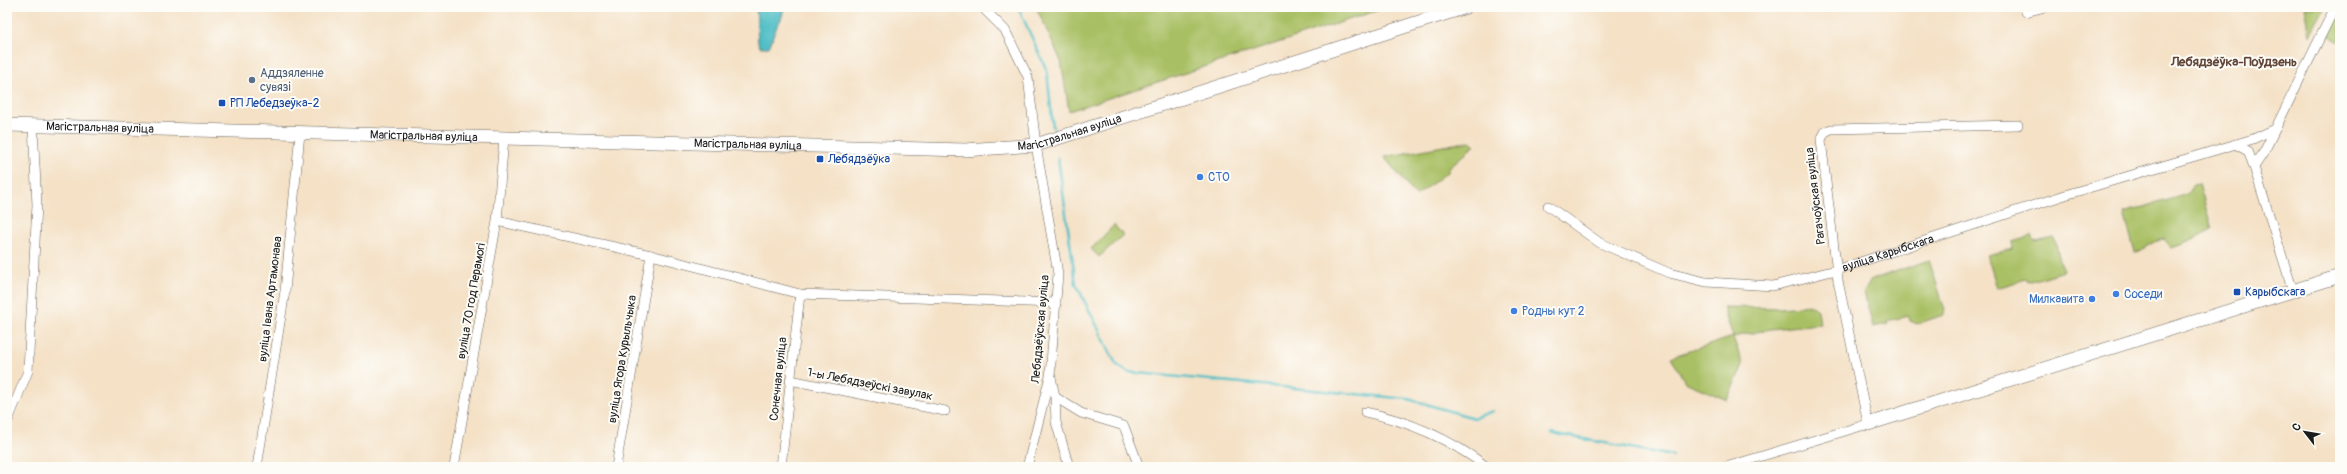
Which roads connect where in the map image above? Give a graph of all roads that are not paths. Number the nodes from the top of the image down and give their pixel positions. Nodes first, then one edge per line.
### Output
1 (982, 7) edge
2 (1466, 7) edge
3 (2045, 7) edge
4 (2335, 7) edge
5 (2026, 12) dead end
6 (7, 125) edge
7 (2018, 125) dead end
8 (34, 126) junction
9 (2275, 129) junction
10 (300, 133) junction
11 (504, 138) junction
12 (2253, 139) junction
13 (2235, 144) junction
14 (1036, 145) junction
15 (2248, 151) junction
16 (2264, 152) junction
17 (2254, 167) junction
18 (1548, 206) dead end
19 (497, 221) junction
20 (651, 255) junction
21 (1836, 270) junction
22 (2340, 276) edge
23 (2293, 291) junction
24 (800, 294) junction
25 (1056, 303) junction
26 (1050, 376) junction
27 (790, 380) junction
28 (1055, 397) junction
29 (945, 411) dead end
30 (1365, 412) dead end
31 (1039, 420) junction
32 (1056, 422) junction
33 (7, 423) edge
34 (1868, 424) junction
35 (1749, 460) junction
36 (257, 467) edge
37 (454, 467) edge
38 (616, 467) edge
39 (781, 467) edge
40 (1027, 467) edge
41 (1069, 467) edge
42 (1139, 467) edge
43 (1487, 467) edge
44 (1726, 467) edge
45 (1742, 467) edge

1 - 14 street, Лебядзёўская вуліца
2 - 14 main road, Магістральная вуліца
3 - 5 street
4 - 9 street
6 - 8 main road, Магістральная вуліца
7 - 21 street, Рагачоўская вуліца
8 - 10 main road, Магістральная вуліца
8 - 33 street
9 - 12 street, вуліца Карыбскага
9 - 16 street
10 - 11 main road, Магістральная вуліца
10 - 36 street, вуліца Івана Артамонава
11 - 14 main road, Магістральная вуліца
11 - 19 street, вуліца 70 год Перамогі
12 - 13 street, вуліца Карыбскага
12 - 15 street
12 - 16 street
13 - 15 street
13 - 21 street, вуліца Карыбскага
14 - 25 street, Лебядзёўская вуліца
15 - 16 street
15 - 17 street
16 - 17 street
17 - 23 street
18 - 21 street, вуліца Карыбскага
19 - 20 street
19 - 37 street, вуліца 70 год Перамогі
20 - 24 street
20 - 38 street, вуліца Ягора Курыльчыка
21 - 34 street, Рагачоўская вуліца
22 - 23 main road
23 - 34 main road
24 - 25 street
24 - 27 street, Сонечная вуліца
25 - 26 street, Лебядзёўская вуліца
26 - 28 street
26 - 31 street, Лебядзёўская вуліца
27 - 29 street, 1-ы Лебядзеўскі завулак
27 - 39 street, Сонечная вуліца
28 - 32 street
28 - 42 street
30 - 43 street
31 - 32 street
31 - 40 street, Лебядзёўская вуліца
32 - 41 street
34 - 35 street
35 - 44 street
35 - 45 street

